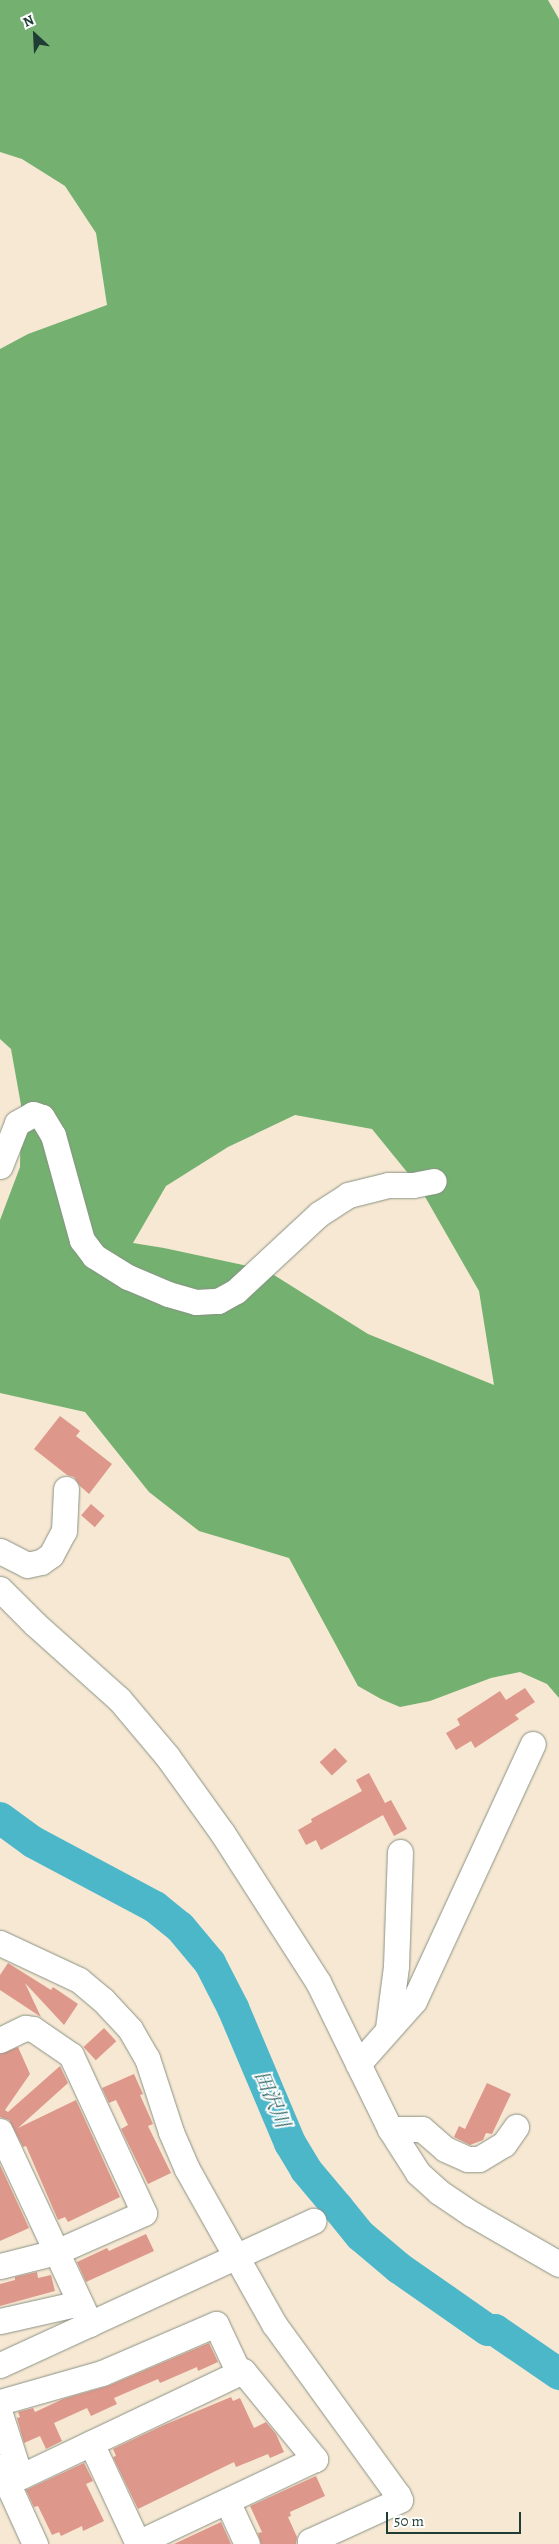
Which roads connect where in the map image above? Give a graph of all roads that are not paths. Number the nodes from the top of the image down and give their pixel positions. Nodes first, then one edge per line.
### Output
1 (0, 1166) edge
2 (434, 1181) dead end
3 (66, 1489) dead end
4 (0, 1551) edge
5 (0, 1589) edge
6 (533, 1744) dead end
7 (400, 1852) dead end
8 (0, 1943) edge
9 (388, 2028) junction
10 (0, 2040) edge
11 (358, 2064) junction
12 (516, 2127) dead end
13 (390, 2129) junction
14 (0, 2131) edge
15 (313, 2221) dead end
16 (56, 2252) junction
17 (237, 2256) junction
18 (559, 2264) edge
19 (0, 2266) edge
20 (85, 2313) junction
21 (0, 2321) edge
22 (0, 2365) edge
23 (239, 2373) junction
24 (0, 2402) edge
25 (0, 2414) edge
26 (91, 2443) junction
27 (9, 2475) edge
28 (227, 2501) junction
29 (137, 2543) edge
30 (35, 2544) edge
31 (246, 2544) edge
32 (312, 2544) edge

1 - 2 street
3 - 4 street
5 - 11 street
6 - 9 street
7 - 9 street
8 - 17 street
9 - 11 street
10 - 16 street
11 - 13 street
12 - 13 street
13 - 18 street
14 - 16 street
15 - 17 street
16 - 19 street
16 - 20 street
17 - 20 street
17 - 32 street
20 - 21 street
20 - 22 street
23 - 24 street
23 - 26 street
23 - 28 street
25 - 27 street
26 - 27 street
26 - 29 street
27 - 30 street
28 - 29 street
28 - 31 street

